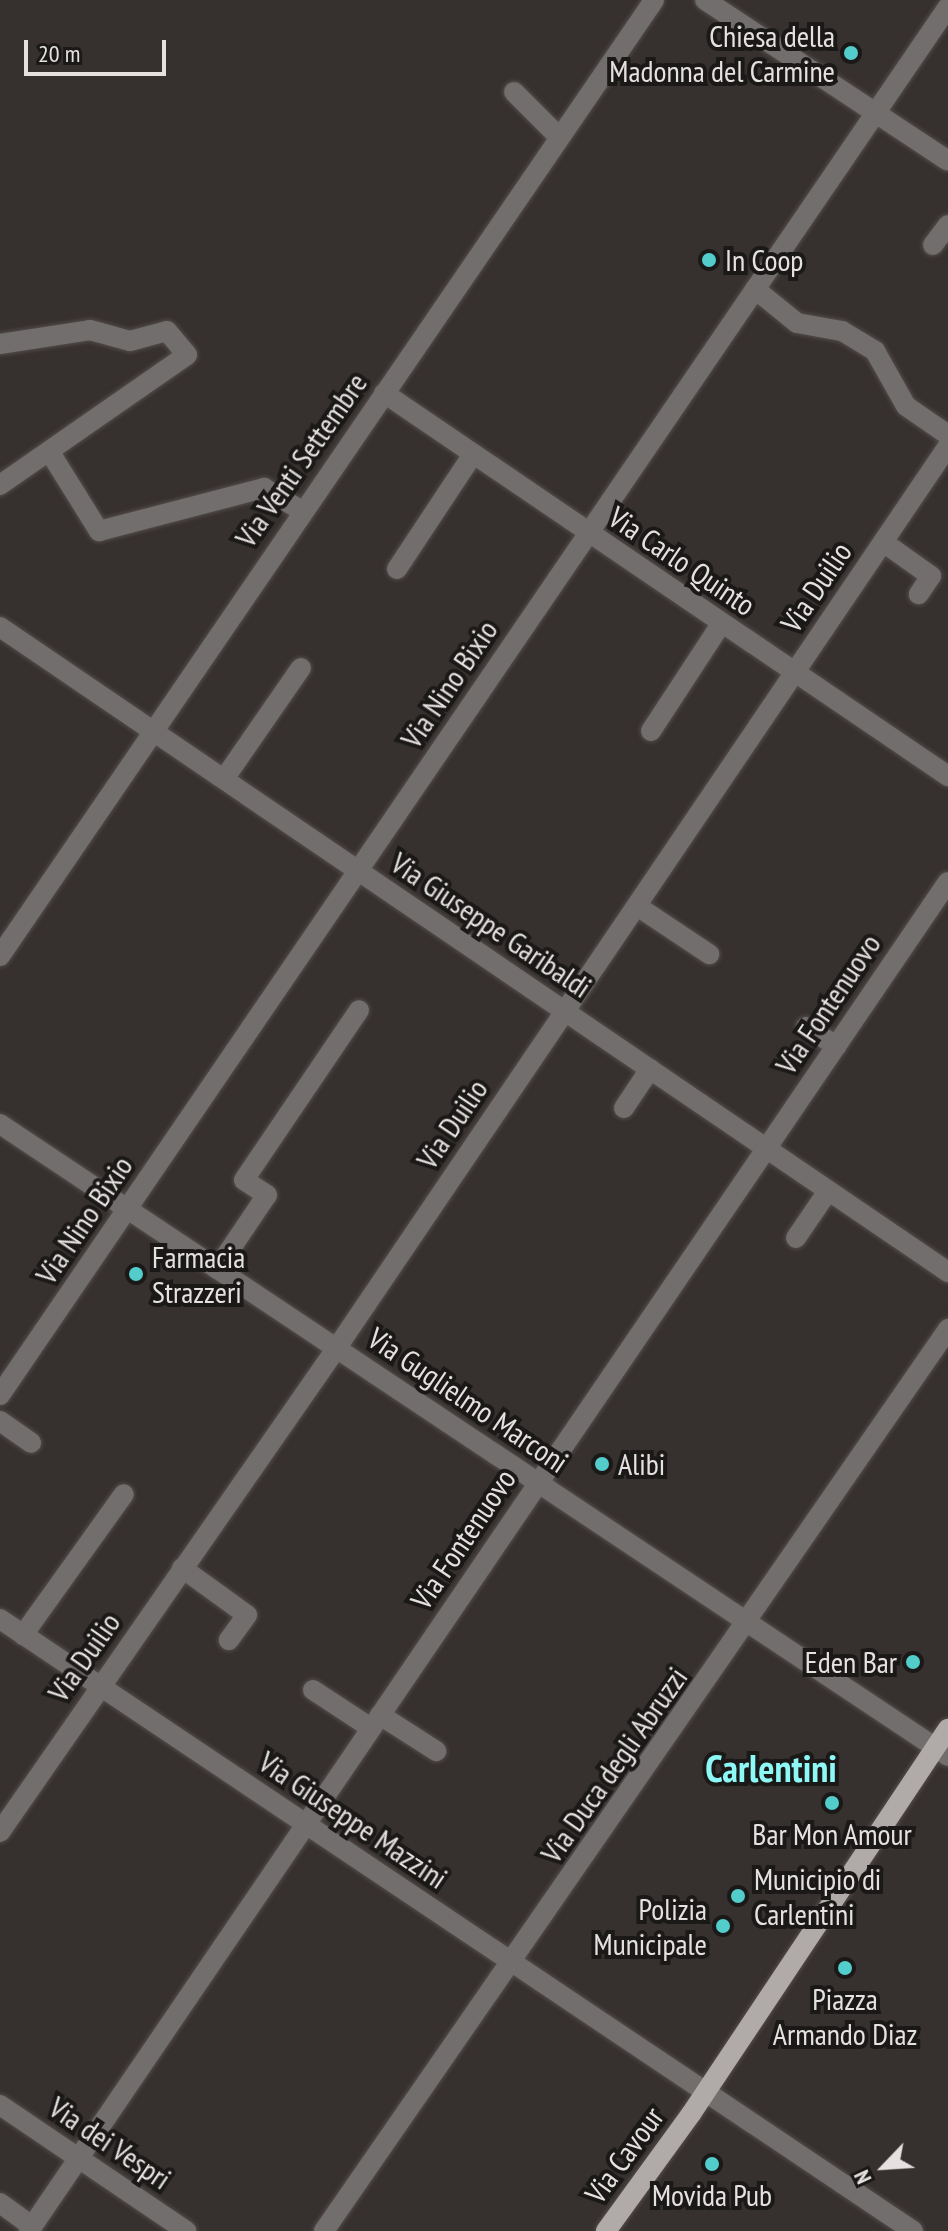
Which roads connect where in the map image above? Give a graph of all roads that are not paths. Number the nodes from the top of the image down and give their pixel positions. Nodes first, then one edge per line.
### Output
1 (654, 0) edge
2 (705, 0) edge
3 (948, 7) edge
4 (514, 92) dead end
5 (875, 113) junction
6 (558, 136) junction
7 (948, 161) edge
8 (948, 225) edge
9 (933, 245) dead end
10 (755, 289) junction
11 (0, 344) edge
12 (384, 393) junction
13 (948, 435) edge
14 (948, 446) edge
15 (51, 454) junction
16 (473, 454) junction
17 (0, 485) edge
18 (302, 511) junction
19 (588, 533) junction
20 (883, 542) junction
21 (397, 569) dead end
22 (919, 594) dead end
23 (721, 624) junction
24 (0, 627) edge
25 (301, 668) dead end
26 (794, 672) junction
27 (153, 731) junction
28 (651, 731) dead end
29 (948, 776) edge
30 (224, 779) junction
31 (358, 871) junction
32 (948, 882) edge
33 (637, 906) junction
34 (6, 934) edge
35 (709, 954) dead end
36 (0, 956) edge
37 (359, 1010) dead end
38 (564, 1011) junction
39 (806, 1027) dead end
40 (836, 1046) junction
41 (650, 1069) junction
42 (624, 1108) dead end
43 (0, 1124) edge
44 (766, 1148) junction
45 (828, 1191) junction
46 (128, 1209) junction
47 (796, 1238) dead end
48 (217, 1269) junction
49 (948, 1272) edge
50 (948, 1329) edge
51 (336, 1349) junction
52 (0, 1395) edge
53 (0, 1421) edge
54 (31, 1443) dead end
55 (538, 1483) junction
56 (124, 1494) dead end
57 (182, 1568) junction
58 (0, 1619) edge
59 (748, 1623) junction
60 (23, 1635) junction
61 (229, 1640) dead end
62 (100, 1686) junction
63 (313, 1690) dead end
64 (375, 1721) junction
65 (948, 1729) edge
66 (436, 1751) dead end
67 (942, 1752) edge
68 (305, 1824) junction
69 (0, 1832) edge
70 (513, 1964) junction
71 (706, 2091) junction
72 (0, 2105) edge
73 (78, 2158) junction
74 (0, 2203) edge
75 (30, 2229) edge
76 (186, 2231) edge
77 (324, 2231) edge
78 (606, 2231) edge
79 (913, 2231) edge

1 - 6 street, Via Venti Settembre
2 - 5 street
3 - 5 street, Via Nino Bixio
4 - 6 street
5 - 7 street
5 - 10 street, Via Nino Bixio
6 - 12 street, Via Venti Settembre
8 - 9 street
10 - 13 street
10 - 19 street, Via Nino Bixio
11 - 15 street
12 - 16 street, Via Carlo Quinto
12 - 18 street, Via Venti Settembre
14 - 20 street, Via Duilio
15 - 17 street
15 - 18 street
16 - 19 street, Via Carlo Quinto
16 - 21 street
18 - 27 street, Via Venti Settembre
19 - 23 street, Via Carlo Quinto
19 - 31 street, Via Nino Bixio
20 - 22 street
20 - 26 street, Via Duilio
23 - 26 street, Via Carlo Quinto
23 - 28 street
24 - 27 street, Via Giuseppe Garibaldi
25 - 30 street
26 - 29 street, Via Carlo Quinto
26 - 33 street, Via Duilio
27 - 30 street, Via Giuseppe Garibaldi
27 - 34 street, Via Venti Settembre
30 - 31 street, Via Giuseppe Garibaldi
31 - 38 street, Via Giuseppe Garibaldi
31 - 46 street, Via Nino Bixio
32 - 40 street, Via Fontenuovo
33 - 35 street
33 - 38 street, Via Duilio
34 - 36 street, Via Venti Settembre
37 - 48 street
38 - 41 street, Via Giuseppe Garibaldi
38 - 51 street, Via Duilio
39 - 40 street
40 - 44 street, Via Fontenuovo
41 - 42 street
41 - 44 street, Via Giuseppe Garibaldi
43 - 46 street, Via Guglielmo Marconi
44 - 45 street, Via Giuseppe Garibaldi
44 - 55 street, Via Fontenuovo
45 - 47 street
45 - 49 street, Via Giuseppe Garibaldi
46 - 48 street, Via Guglielmo Marconi
46 - 52 street, Via Nino Bixio
48 - 51 street, Via Guglielmo Marconi
50 - 59 street, Via Duca degli Abruzzi
51 - 55 street, Via Guglielmo Marconi
51 - 57 street, Via Duilio
53 - 54 street
55 - 59 street, Via Guglielmo Marconi
55 - 64 street, Via Fontenuovo
56 - 60 street
57 - 61 street
57 - 62 street, Via Duilio
58 - 60 street, Via Giuseppe Mazzini
59 - 67 street, Via Guglielmo Marconi
59 - 70 street, Via Duca degli Abruzzi
60 - 62 street, Via Giuseppe Mazzini
62 - 68 street, Via Giuseppe Mazzini
62 - 69 street, Via Duilio
63 - 64 street
64 - 66 street
64 - 68 street, Via Fontenuovo
65 - 67 main road, Via Cavour
67 - 71 main road, Via Cavour
68 - 70 street, Via Giuseppe Mazzini
68 - 73 street, Via Fontenuovo
70 - 71 street, Via Giuseppe Mazzini
70 - 77 street, Via Duca degli Abruzzi
71 - 78 main road, Via Cavour
71 - 79 street, Via Giuseppe Mazzini
72 - 73 street, Via dei Vespri
73 - 75 street, Via Fontenuovo
73 - 76 street, Via dei Vespri
74 - 75 street

